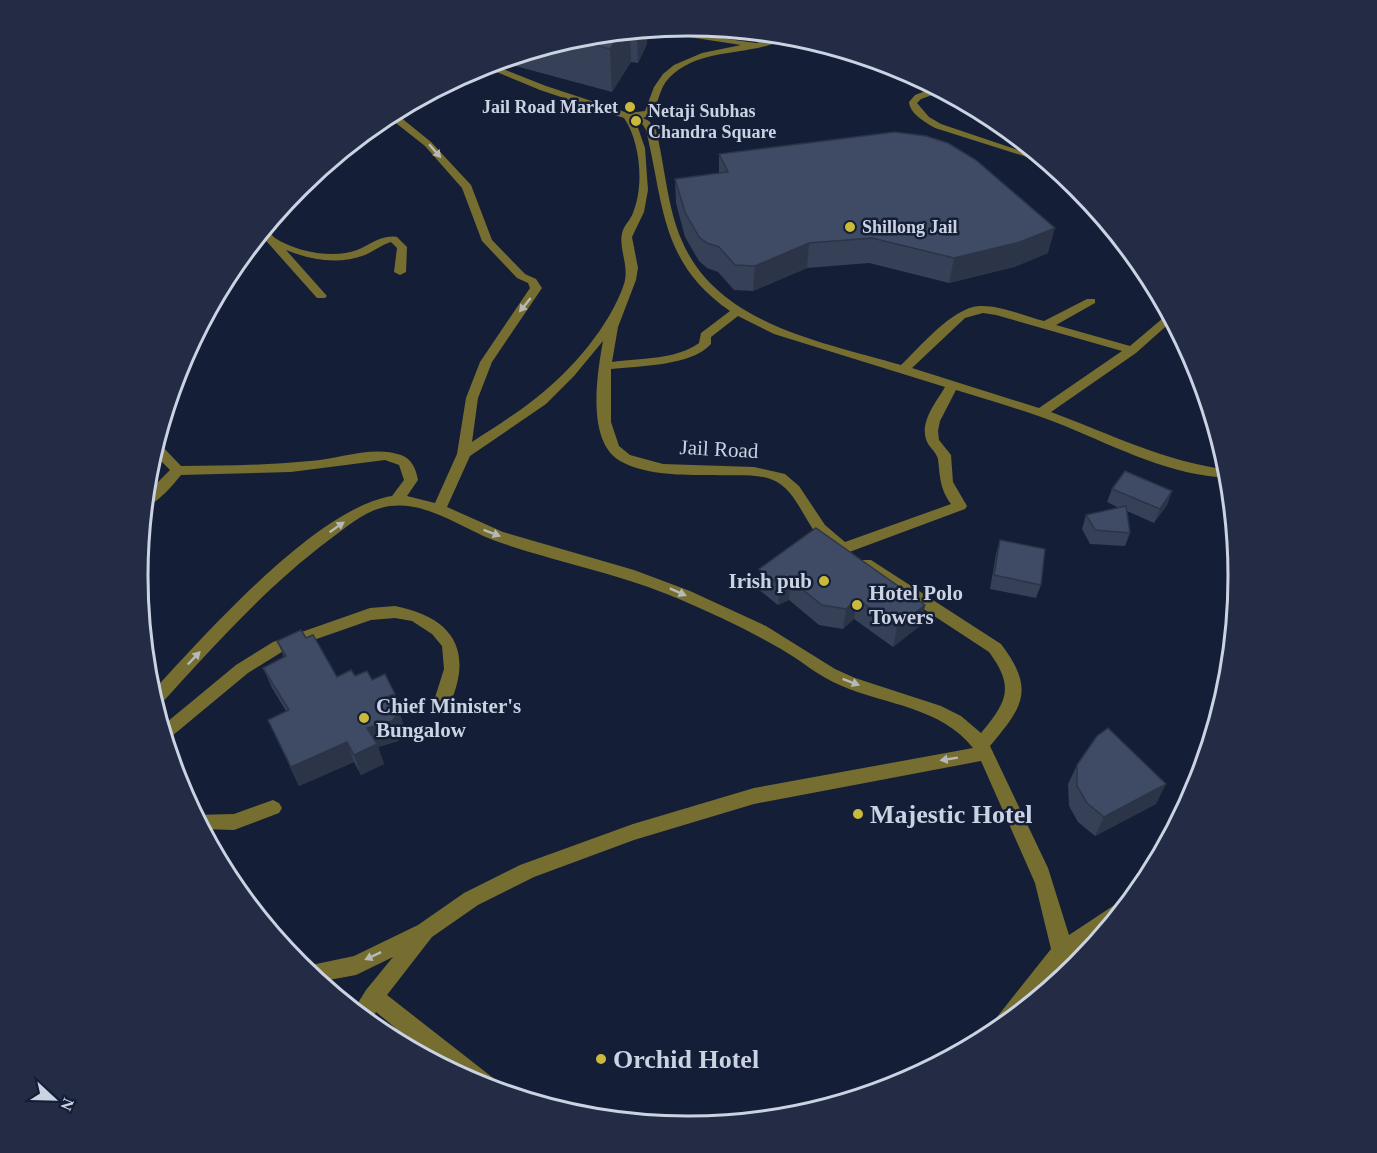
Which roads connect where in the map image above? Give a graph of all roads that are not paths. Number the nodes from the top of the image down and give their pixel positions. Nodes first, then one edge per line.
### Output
1 (695, 36) edge
2 (769, 42) edge
3 (763, 45) junction
4 (500, 71) edge
5 (930, 93) edge
6 (630, 116) junction
7 (398, 121) edge
8 (1028, 157) edge
9 (269, 236) edge
10 (274, 241) junction
11 (400, 272) dead end
12 (321, 296) dead end
13 (1090, 301) dead end
14 (738, 310) junction
15 (614, 321) junction
16 (1165, 321) edge
17 (1046, 326) junction
18 (1132, 350) junction
19 (606, 366) junction
20 (902, 371) junction
21 (952, 386) junction
22 (1041, 413) junction
23 (162, 454) edge
24 (464, 454) junction
25 (177, 470) junction
26 (1219, 473) edge
27 (155, 493) edge
28 (397, 500) junction
29 (440, 509) junction
30 (843, 548) junction
31 (161, 693) edge
32 (440, 707) dead end
33 (170, 730) edge
34 (984, 749) junction
35 (273, 808) dead end
36 (207, 821) edge
37 (1103, 924) edge
38 (426, 931) junction
39 (1062, 951) junction
40 (1063, 966) edge
41 (320, 972) edge
42 (373, 997) junction
43 (1021, 1003) edge
44 (365, 1010) edge
45 (460, 1066) edge

1 - 3 street
2 - 3 street
3 - 6 street
4 - 6 street
5 - 8 street
6 - 14 street
6 - 15 street, Jail Road
7 -> 24 street
9 - 10 street
10 - 11 street
10 - 12 street
13 - 17 street
14 - 19 street
14 - 20 street
15 - 19 street, Jail Road
15 - 24 street
16 - 18 street
17 - 18 street
17 - 20 street
18 - 22 street
19 - 30 street, Jail Road
20 - 21 street
21 - 22 street
21 - 30 street
22 - 26 street
23 - 25 street
24 - 29 street
25 - 27 street
25 - 28 street
28 - 29 street
31 -> 28 street
29 -> 34 street
30 - 34 street, Jail Road
32 - 33 street
34 -> 38 street
34 - 39 street
35 - 36 street
37 - 39 street
38 -> 41 street
38 - 42 street
39 - 40 street
39 - 43 street
42 - 44 street
42 - 45 street

